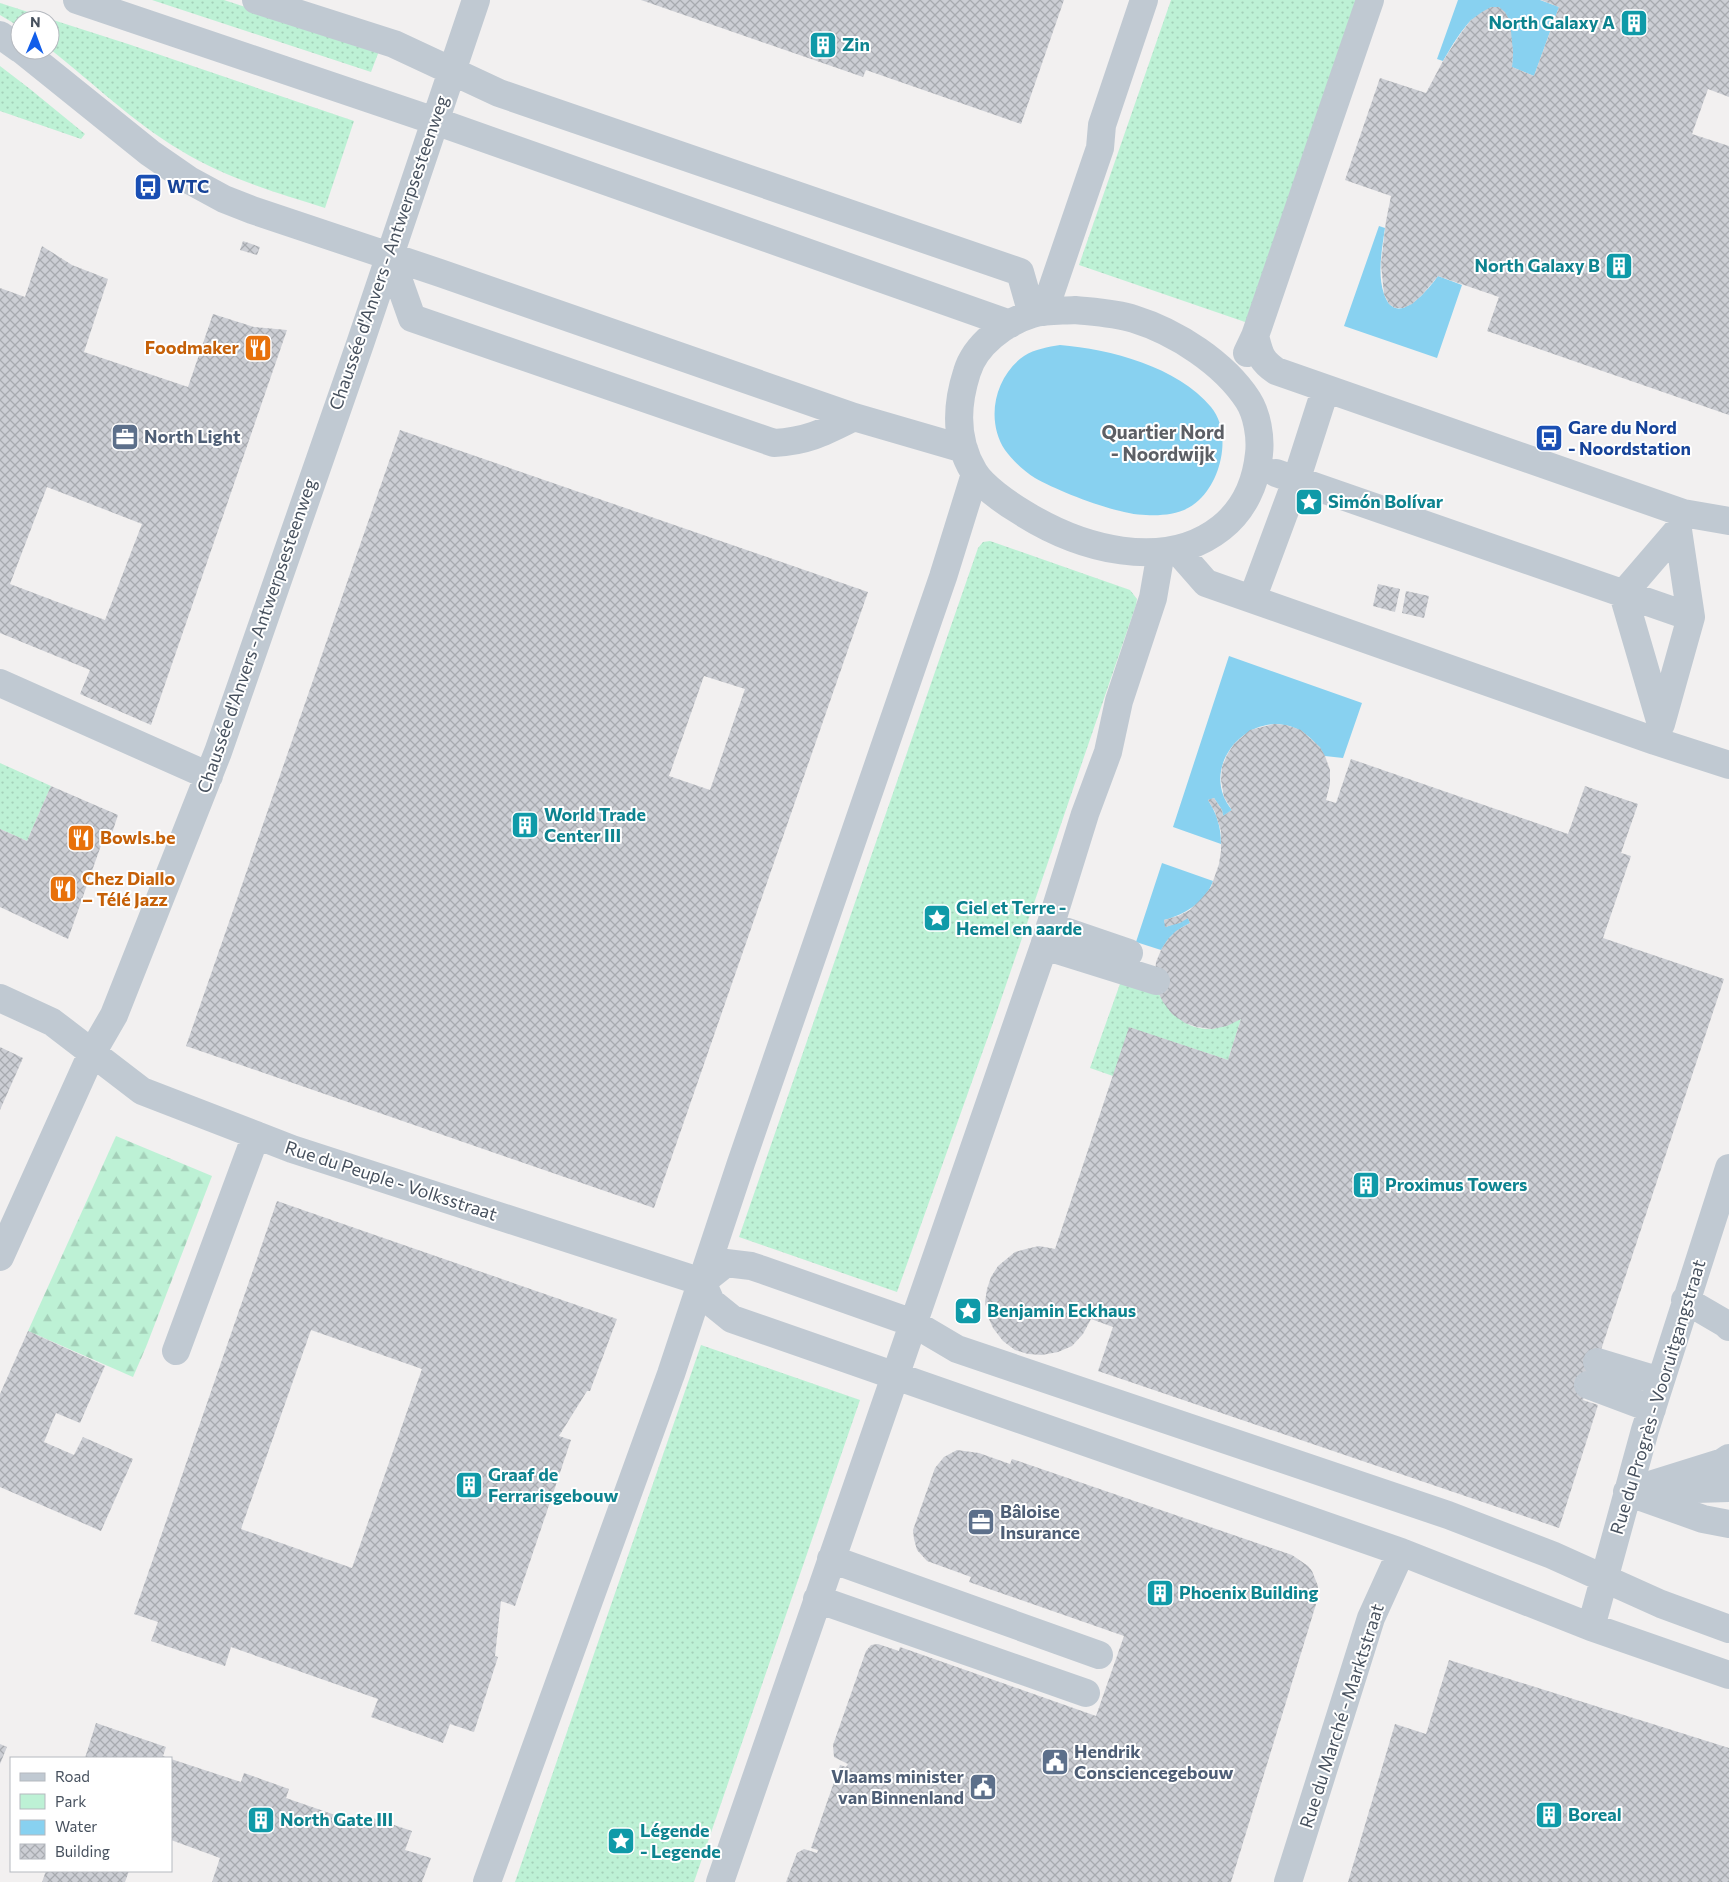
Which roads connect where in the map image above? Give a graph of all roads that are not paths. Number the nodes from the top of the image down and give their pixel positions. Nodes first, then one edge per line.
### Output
1 (77, 0) edge
2 (256, 0) edge
3 (476, 0) edge
4 (1144, 0) edge
5 (1370, 0) edge
6 (35, 60) edge
7 (452, 70) junction
8 (435, 121) junction
9 (390, 256) junction
10 (1029, 316) junction
11 (1255, 336) junction
12 (1276, 371) junction
13 (1237, 386) junction
14 (1321, 402) dead end
15 (854, 417) junction
16 (969, 461) junction
17 (1286, 477) junction
18 (1729, 521) edge
19 (1169, 551) junction
20 (1256, 586) dead end
21 (1623, 594) junction
22 (1691, 617) junction
23 (0, 683) edge
24 (1729, 765) edge
25 (209, 776) junction
26 (1047, 936) junction
27 (1156, 972) dead end
28 (0, 998) edge
29 (92, 1053) junction
30 (256, 1135) junction
31 (1729, 1168) edge
32 (0, 1257) edge
33 (702, 1282) junction
34 (1685, 1300) junction
35 (913, 1323) junction
36 (1729, 1327) edge
37 (176, 1351) dead end
38 (894, 1376) junction
39 (1660, 1381) junction
40 (1652, 1409) junction
41 (1729, 1458) edge
42 (1729, 1488) edge
43 (1627, 1492) junction
44 (1729, 1524) edge
45 (1401, 1552) junction
46 (831, 1559) junction
47 (1604, 1579) junction
48 (817, 1599) junction
49 (1591, 1627) junction
50 (1729, 1629) edge
51 (1099, 1655) dead end
52 (1729, 1675) edge
53 (1086, 1692) dead end
54 (488, 1882) edge
55 (720, 1882) edge
56 (1288, 1882) edge

1 - 8 street
2 - 7 street
3 - 7 street, Chaussée d'Anvers - Antwerpsesteenweg
4 - 10 street
5 - 11 street
6 - 9 street
7 - 8 street, Chaussée d'Anvers - Antwerpsesteenweg
7 - 10 street
8 - 9 street, Chaussée d'Anvers - Antwerpsesteenweg
8 - 10 street
9 - 15 street
9 - 15 street
9 - 25 street, Chaussée d'Anvers - Antwerpsesteenweg
10 - 13 street
10 - 16 street
11 - 12 street
11 - 13 street
12 - 13 street
12 - 18 street
13 - 19 street
14 - 17 street
15 - 16 street
16 - 19 street
16 - 33 street
17 - 20 street
17 - 21 street
19 - 24 street
19 - 26 street
21 - 22 street
21 - 22 street
21 - 22 street
23 - 25 street
25 - 29 street, Chaussée d'Anvers - Antwerpsesteenweg
26 - 27 street
26 - 35 street
28 - 29 street, Rue du Peuple - Volksstraat
29 - 30 street, Rue du Peuple - Volksstraat
29 - 32 street, Chaussée d'Anvers - Antwerpsesteenweg
30 - 33 street, Rue du Peuple - Volksstraat
30 - 37 street
31 - 34 street, Rue du Progrès - Vooruitgangstraat
33 - 35 street
33 - 38 street
33 - 54 street
34 - 36 street
34 - 39 street, Rue du Progrès - Vooruitgangstraat
35 - 38 street
35 - 47 street
38 - 45 street
38 - 46 street
39 - 40 street, Rue du Progrès - Vooruitgangstraat
39 - 40 street
40 - 43 street, Rue du Progrès - Vooruitgangstraat
41 - 43 street
42 - 43 street
43 - 44 street
43 - 47 street, Rue du Progrès - Vooruitgangstraat
45 - 49 street
45 - 56 street, Rue du Marché - Marktstraat
46 - 48 street
46 - 51 street
47 - 49 street, Rue du Progrès - Vooruitgangstraat
47 - 50 street
48 - 53 street
48 - 55 street
49 - 52 street

